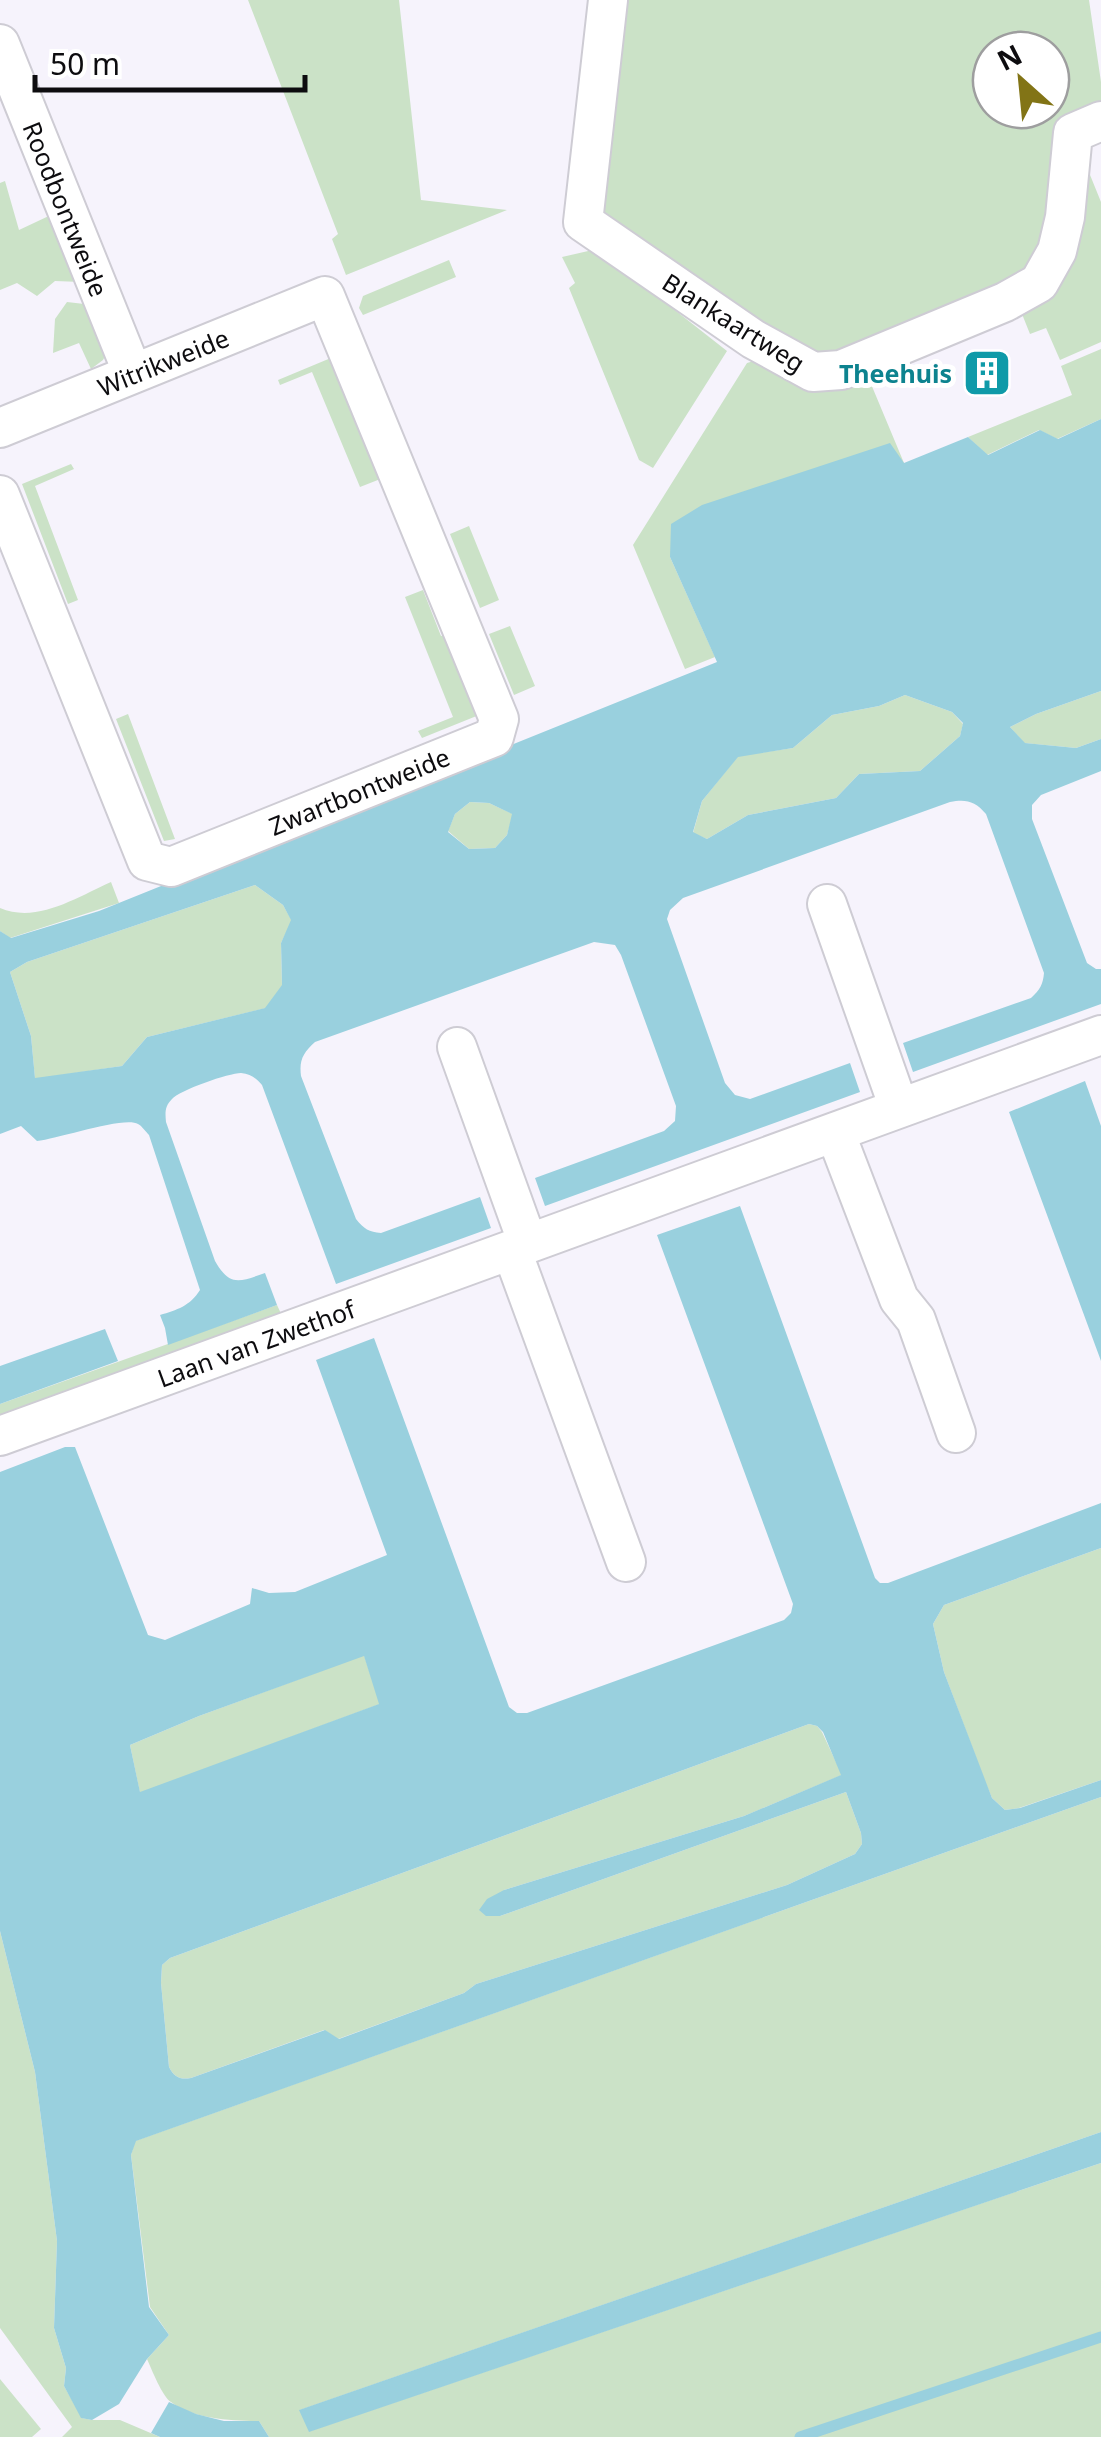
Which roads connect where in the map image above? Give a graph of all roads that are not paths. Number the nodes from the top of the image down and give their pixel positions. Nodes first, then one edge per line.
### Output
1 (608, 0) edge
2 (0, 44) edge
3 (1101, 121) edge
4 (325, 296) joint
5 (133, 374) junction
6 (0, 428) edge
7 (0, 495) edge
8 (826, 904) dead end
9 (1101, 1035) edge
10 (457, 1046) dead end
11 (899, 1108) junction
12 (835, 1132) junction
13 (520, 1247) junction
14 (956, 1433) dead end
15 (0, 1436) edge
16 (626, 1562) dead end

1 - 3 street, Blankaartweg
2 - 5 street, Roodbontweide
4 - 5 street, Witrikweide
4 - 7 street, Zwartbontweide
5 - 6 street, Witrikweide
8 - 11 street
9 - 11 street, Laan van Zwethof
10 - 13 street
11 - 12 street, Laan van Zwethof
12 - 13 street, Laan van Zwethof
12 - 14 street
13 - 15 street, Laan van Zwethof
13 - 16 street

